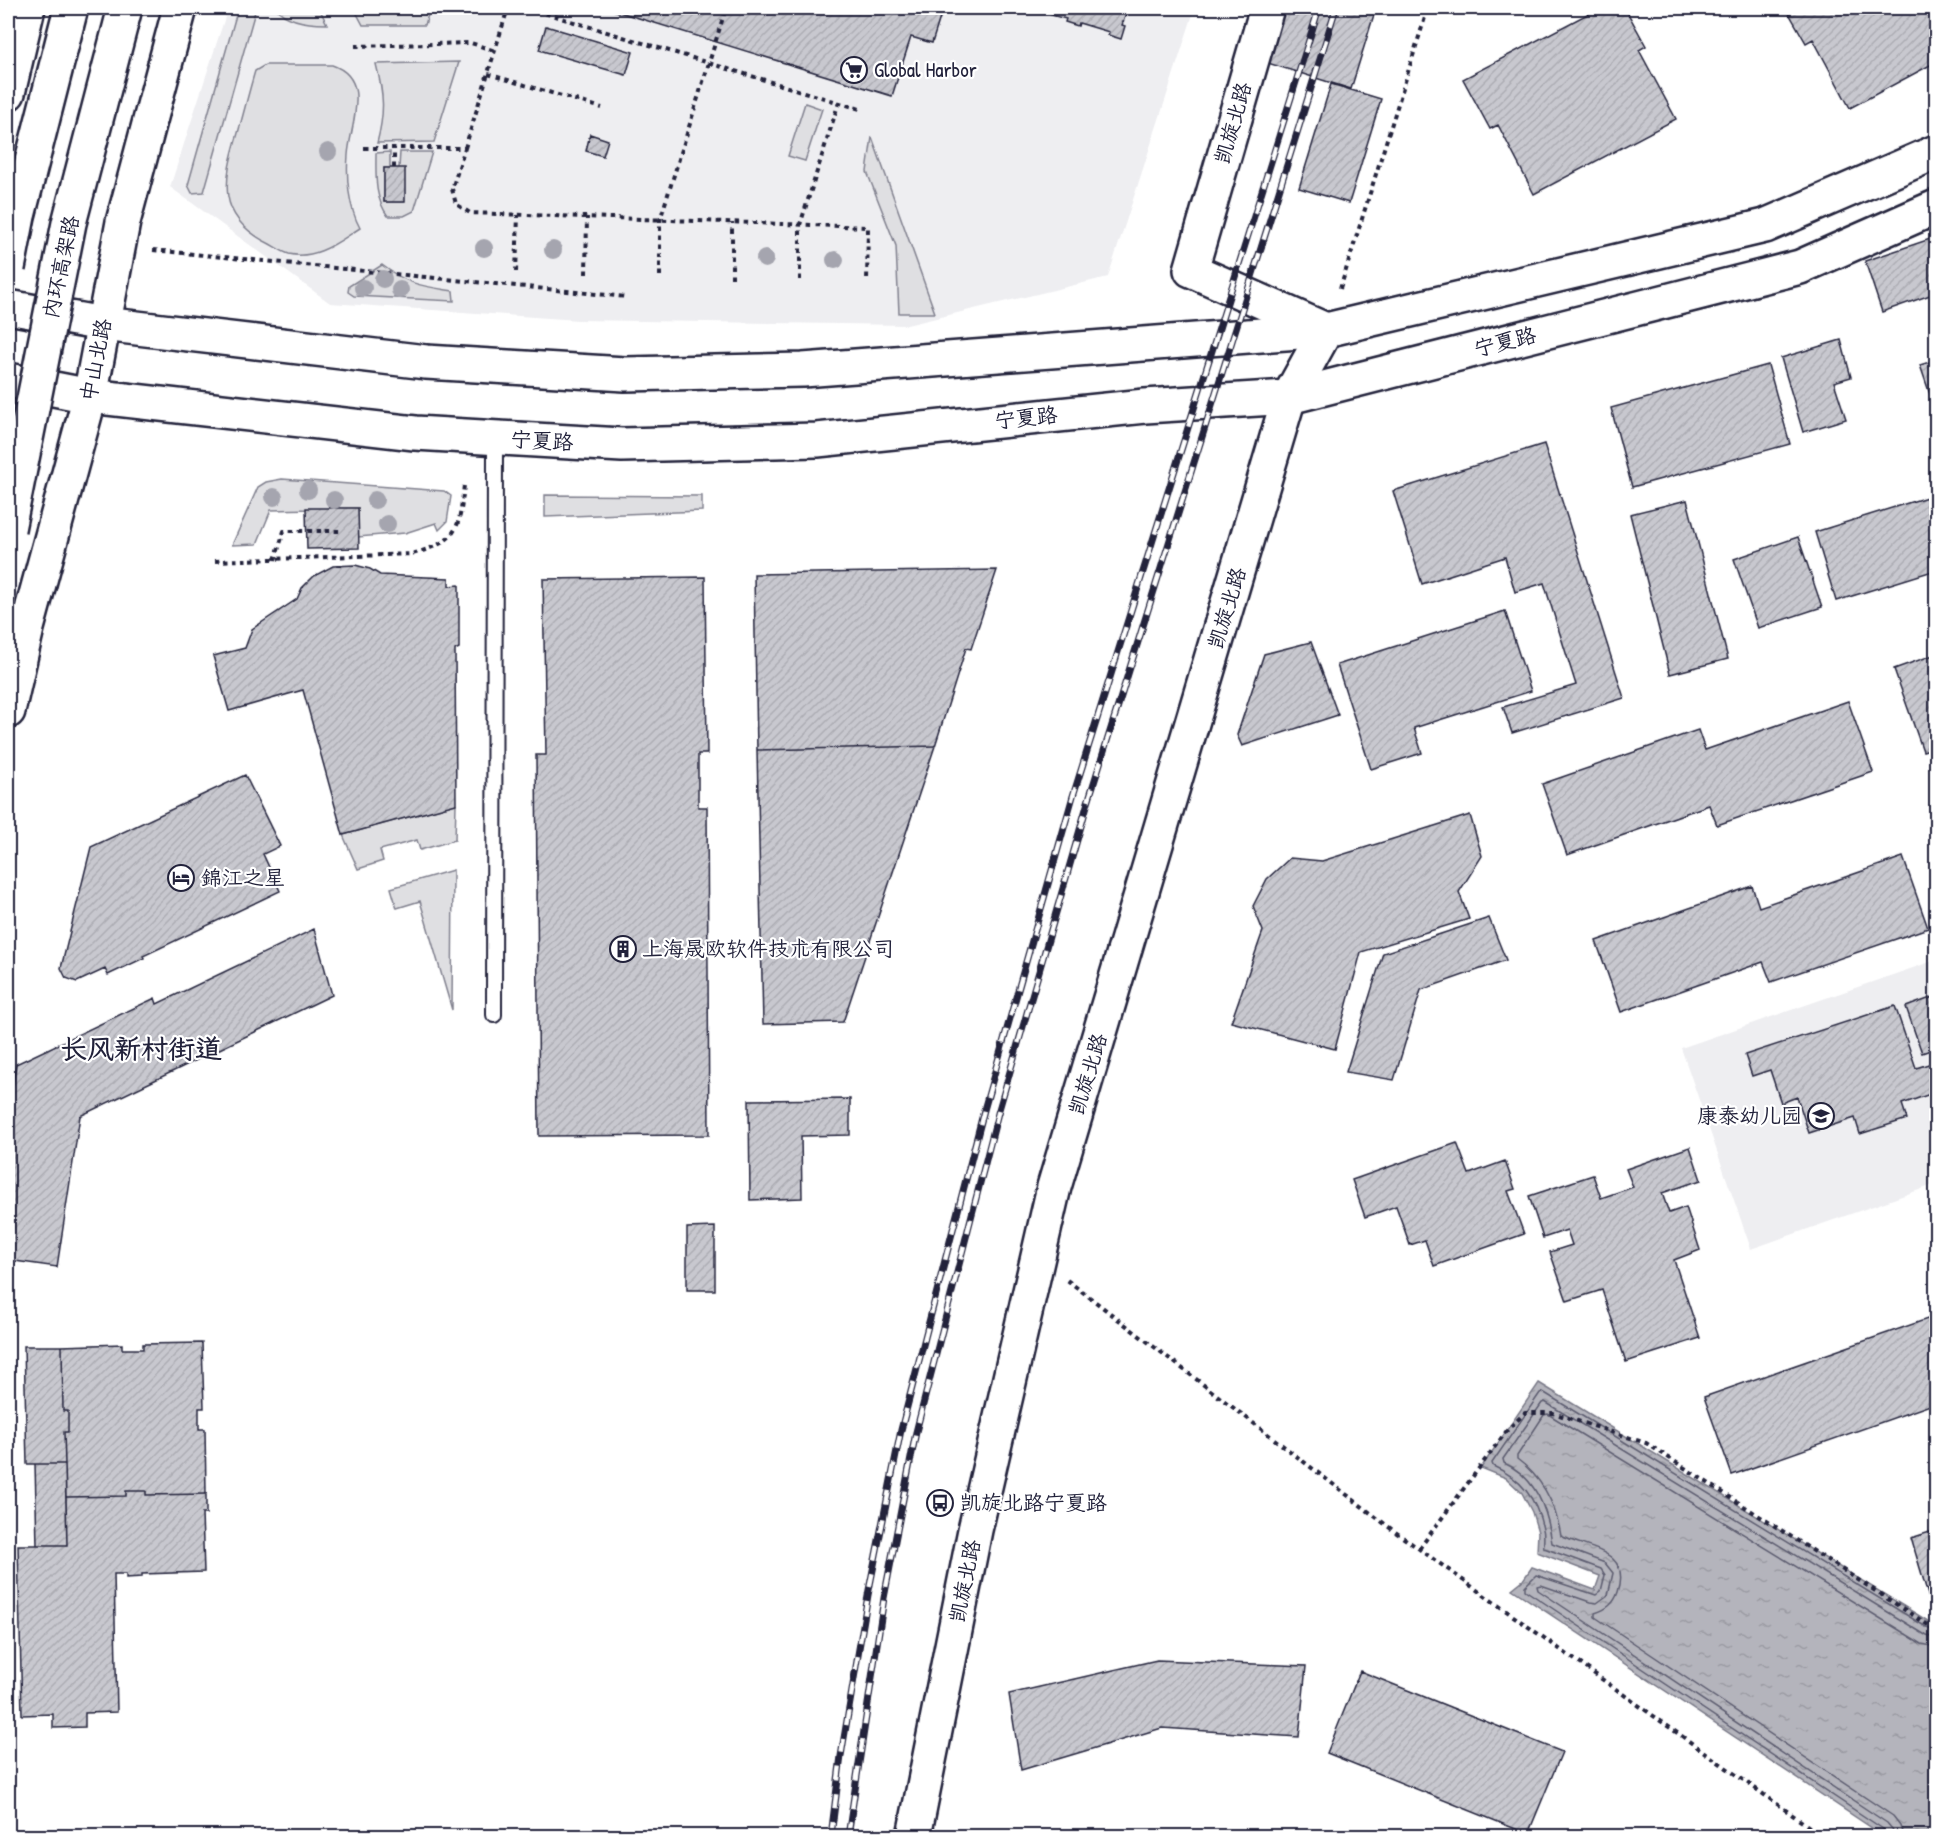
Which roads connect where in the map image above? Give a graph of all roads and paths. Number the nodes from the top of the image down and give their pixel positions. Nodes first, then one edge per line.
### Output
1 (28, 8) edge
2 (71, 8) edge
3 (125, 8) edge
4 (180, 8) edge
5 (508, 8) edge
6 (528, 8) edge
7 (726, 8) edge
8 (1267, 8) edge
9 (1428, 8) edge
10 (355, 46) dead end
11 (495, 51) junction
12 (709, 62) junction
13 (488, 74) junction
14 (8, 93) edge
15 (839, 102) junction
16 (602, 108) dead end
17 (860, 109) dead end
18 (364, 148) dead end
19 (394, 148) junction
20 (465, 148) junction
21 (1936, 152) edge
22 (394, 168) dead end
23 (1936, 207) edge
24 (518, 215) junction
25 (587, 217) junction
26 (660, 220) junction
27 (732, 223) junction
28 (800, 225) junction
29 (119, 246) junction
30 (8, 268) edge
31 (516, 272) dead end
32 (586, 274) dead end
33 (660, 276) dead end
34 (732, 278) dead end
35 (800, 280) dead end
36 (867, 282) dead end
37 (627, 297) dead end
38 (8, 307) edge
39 (103, 324) junction
40 (1326, 330) junction
41 (8, 380) edge
42 (90, 396) junction
43 (1289, 398) junction
44 (495, 438) junction
45 (464, 485) dead end
46 (8, 529) edge
47 (340, 531) dead end
48 (274, 560) junction
49 (215, 561) dead end
50 (8, 711) edge
51 (494, 1015) dead end
52 (1038, 1258) junction
53 (1419, 1549) junction
54 (1936, 1630) edge
55 (914, 1836) edge
56 (1822, 1836) edge

1 - 14 main road
2 - 30 main road, bridge
3 - 46 main road, 内环高架路, bridge
4 - 29 main road, 中山北路
5 - 11 path
6 - 12 path
7 - 12 path
8 - 40 main road, 凯旋北路
9 - 40 path
10 - 11 path
11 - 13 path
12 - 15 path
12 - 26 path
13 - 16 path
13 - 20 path
15 - 17 path
15 - 28 path
18 - 19 path
19 - 20 path
19 - 22 path
20 - 24 path
21 - 40 main road
23 - 43 main road, 宁夏路
24 - 25 path
24 - 31 path
25 - 26 path
25 - 32 path
26 - 27 path
26 - 33 path
27 - 28 path
27 - 34 path
28 - 35 path
28 - 36 path
29 - 37 path
29 - 39 main road, 中山北路
38 - 39 main road
39 - 40 main road
39 - 42 main road, 中山北路
40 - 43 main road, 凯旋北路
41 - 42 main road, 宁夏路
42 - 44 main road, 宁夏路
42 - 50 main road, 中山北路
43 - 44 main road, 宁夏路
43 - 52 main road, 凯旋北路
44 - 51 lane
45 - 48 path
47 - 48 path
48 - 49 path
52 - 53 path
52 - 55 main road, 凯旋北路
53 - 54 path
53 - 56 path

